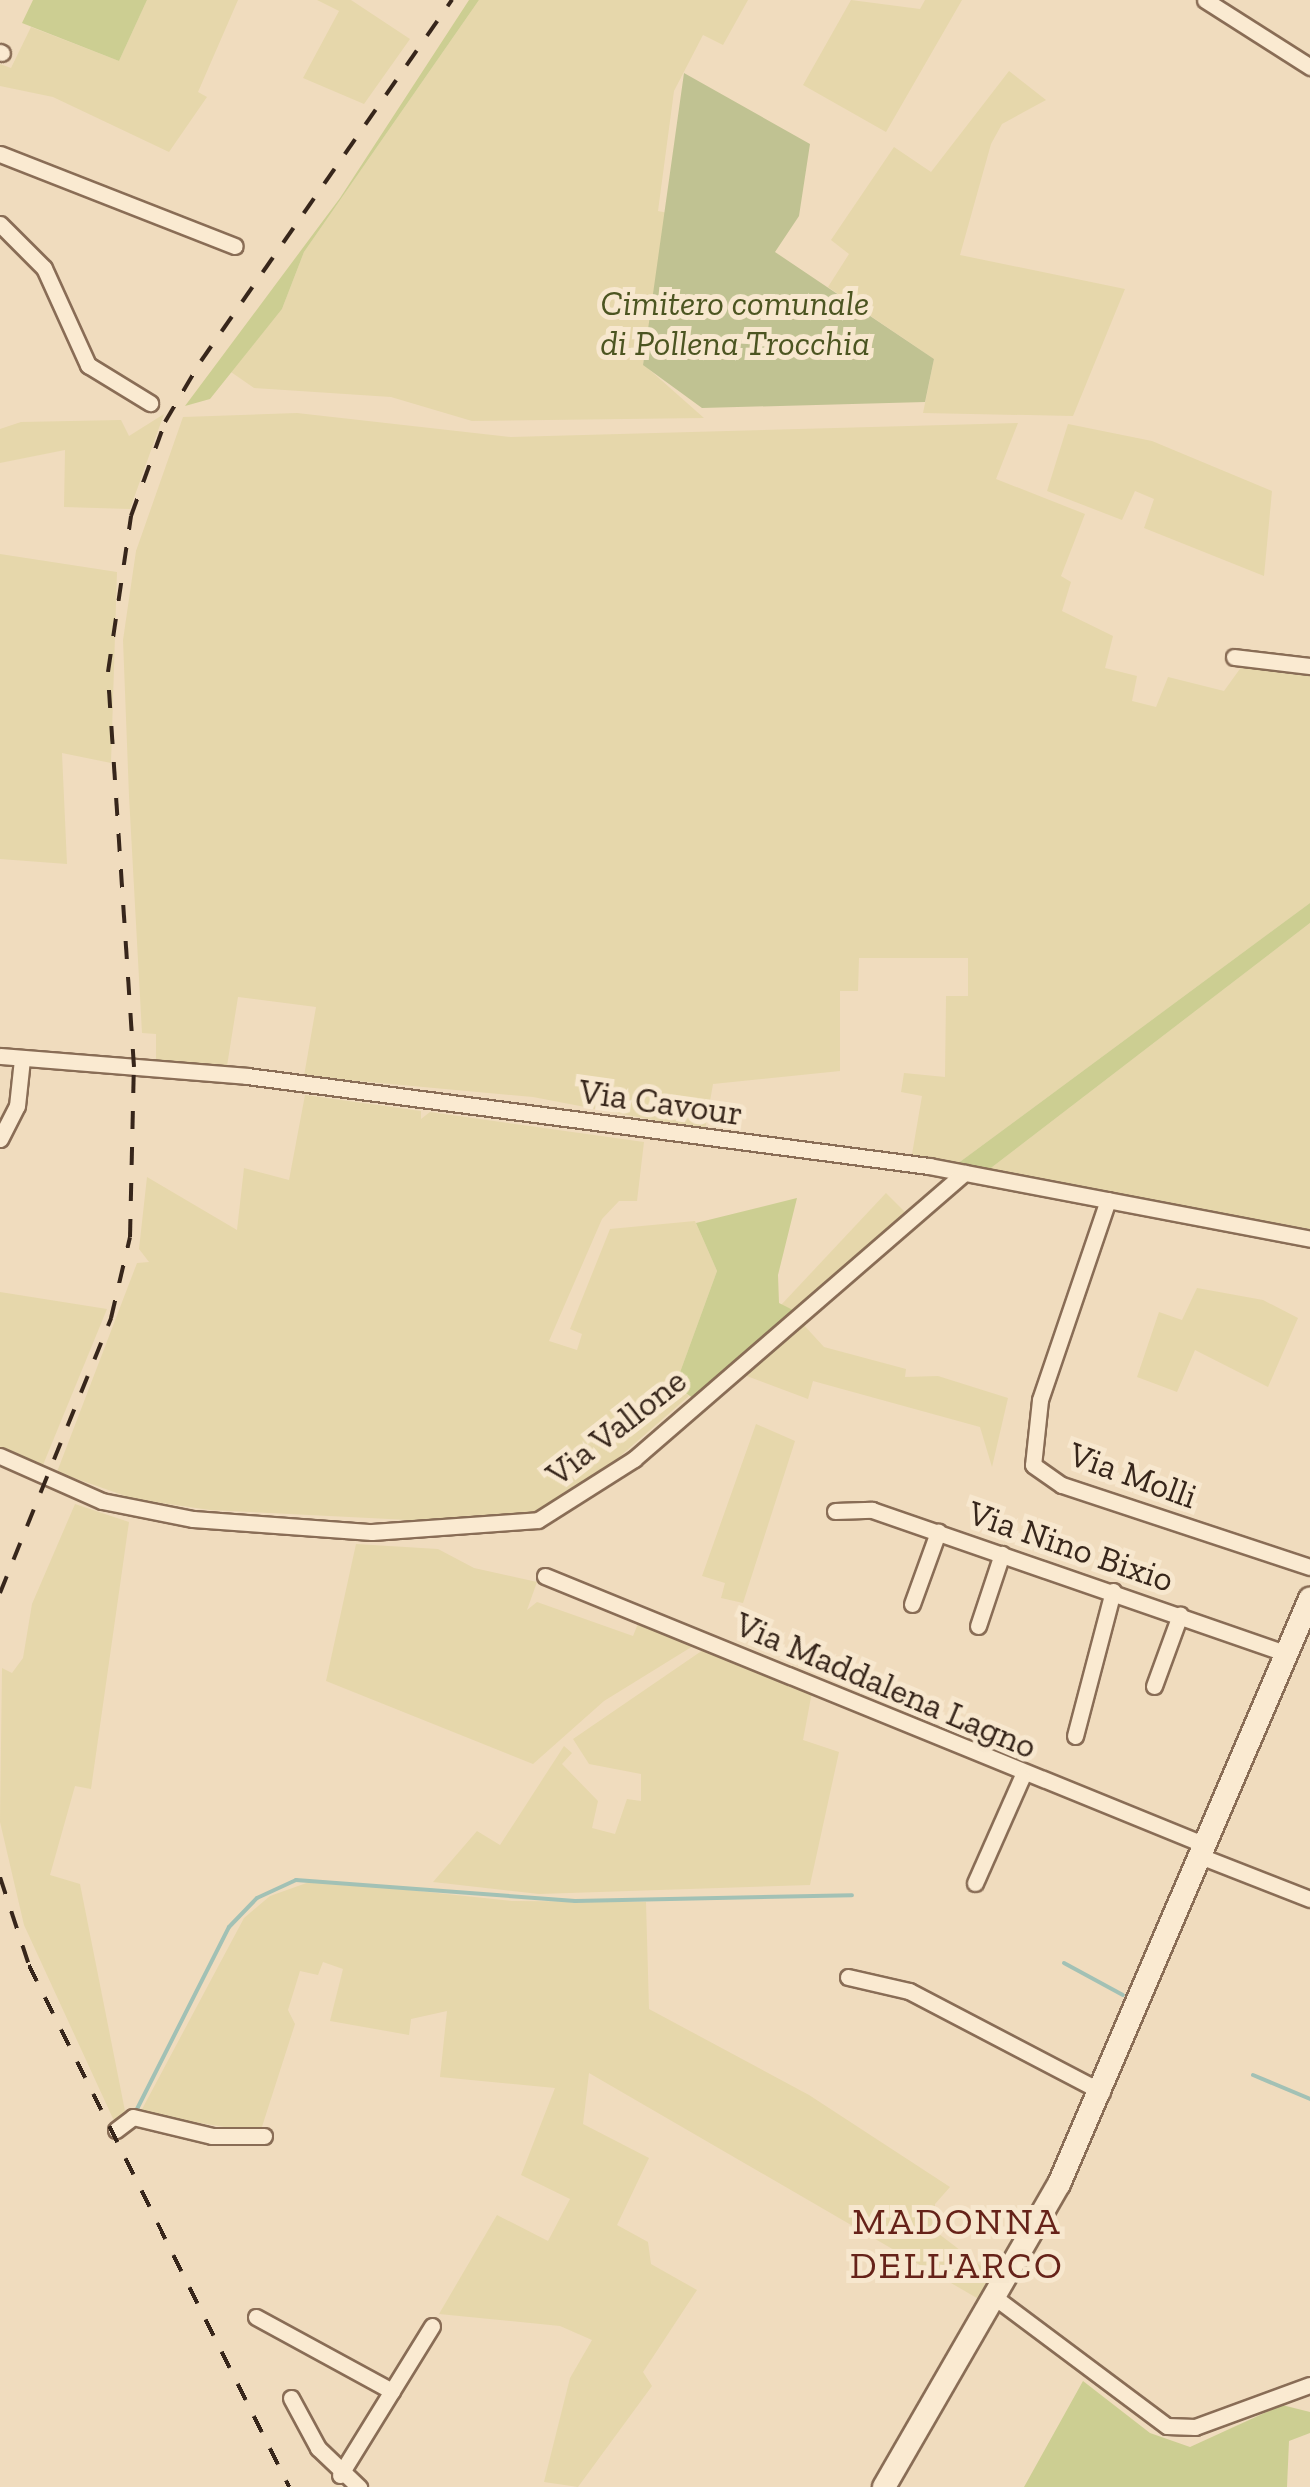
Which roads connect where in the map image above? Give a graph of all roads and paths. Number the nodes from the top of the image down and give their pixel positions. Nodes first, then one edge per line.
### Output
1 (1204, 0) edge
2 (1310, 68) edge
3 (0, 154) edge
4 (0, 224) edge
5 (235, 246) dead end
6 (150, 403) dead end
7 (1234, 657) dead end
8 (1310, 666) edge
9 (0, 1056) edge
10 (22, 1059) junction
11 (0, 1139) edge
12 (964, 1173) junction
13 (1108, 1200) junction
14 (1310, 1239) edge
15 (0, 1456) edge
16 (835, 1511) dead end
17 (938, 1532) junction
18 (1002, 1554) junction
19 (1310, 1567) edge
20 (545, 1576) dead end
21 (1113, 1591) junction
22 (1310, 1599) edge
23 (912, 1604) dead end
24 (1180, 1615) junction
25 (978, 1626) dead end
26 (1286, 1653) junction
27 (1154, 1686) dead end
28 (1075, 1736) dead end
29 (1022, 1777) junction
30 (1202, 1850) junction
31 (975, 1883) dead end
32 (1310, 1900) edge
33 (848, 1977) dead end
34 (1102, 2092) junction
35 (116, 2130) dead end
36 (264, 2136) dead end
37 (997, 2300) junction
38 (256, 2317) dead end
39 (432, 2326) dead end
40 (1310, 2385) edge
41 (392, 2391) junction
42 (291, 2398) dead end
43 (340, 2475) junction
44 (359, 2487) edge
45 (884, 2487) edge

1 - 2 street
3 - 5 street
4 - 6 street
7 - 8 street
9 - 10 street, Via Cavour
10 - 11 street
10 - 12 street, Via Cavour
12 - 13 street, Via Cavour
12 - 15 street, Via Vallone
13 - 14 street, Via Cavour
13 - 19 street, Via Molli
16 - 17 street, Via Nino Bixio
17 - 18 street, Via Nino Bixio
17 - 23 street
18 - 21 street, Via Nino Bixio
18 - 25 street
20 - 29 street, Via Maddalena Lagno
21 - 24 street, Via Nino Bixio
21 - 28 street
22 - 26 main road
24 - 26 street, Via Nino Bixio
24 - 27 street
26 - 30 main road
29 - 30 street, Via Maddalena Lagno
29 - 31 street
30 - 32 street, Via Maddalena Lagno
30 - 34 main road
33 - 34 street
34 - 37 main road
35 - 36 street
37 - 40 street
37 - 45 main road
38 - 41 street
39 - 41 street
41 - 43 street
42 - 43 street
43 - 44 street

